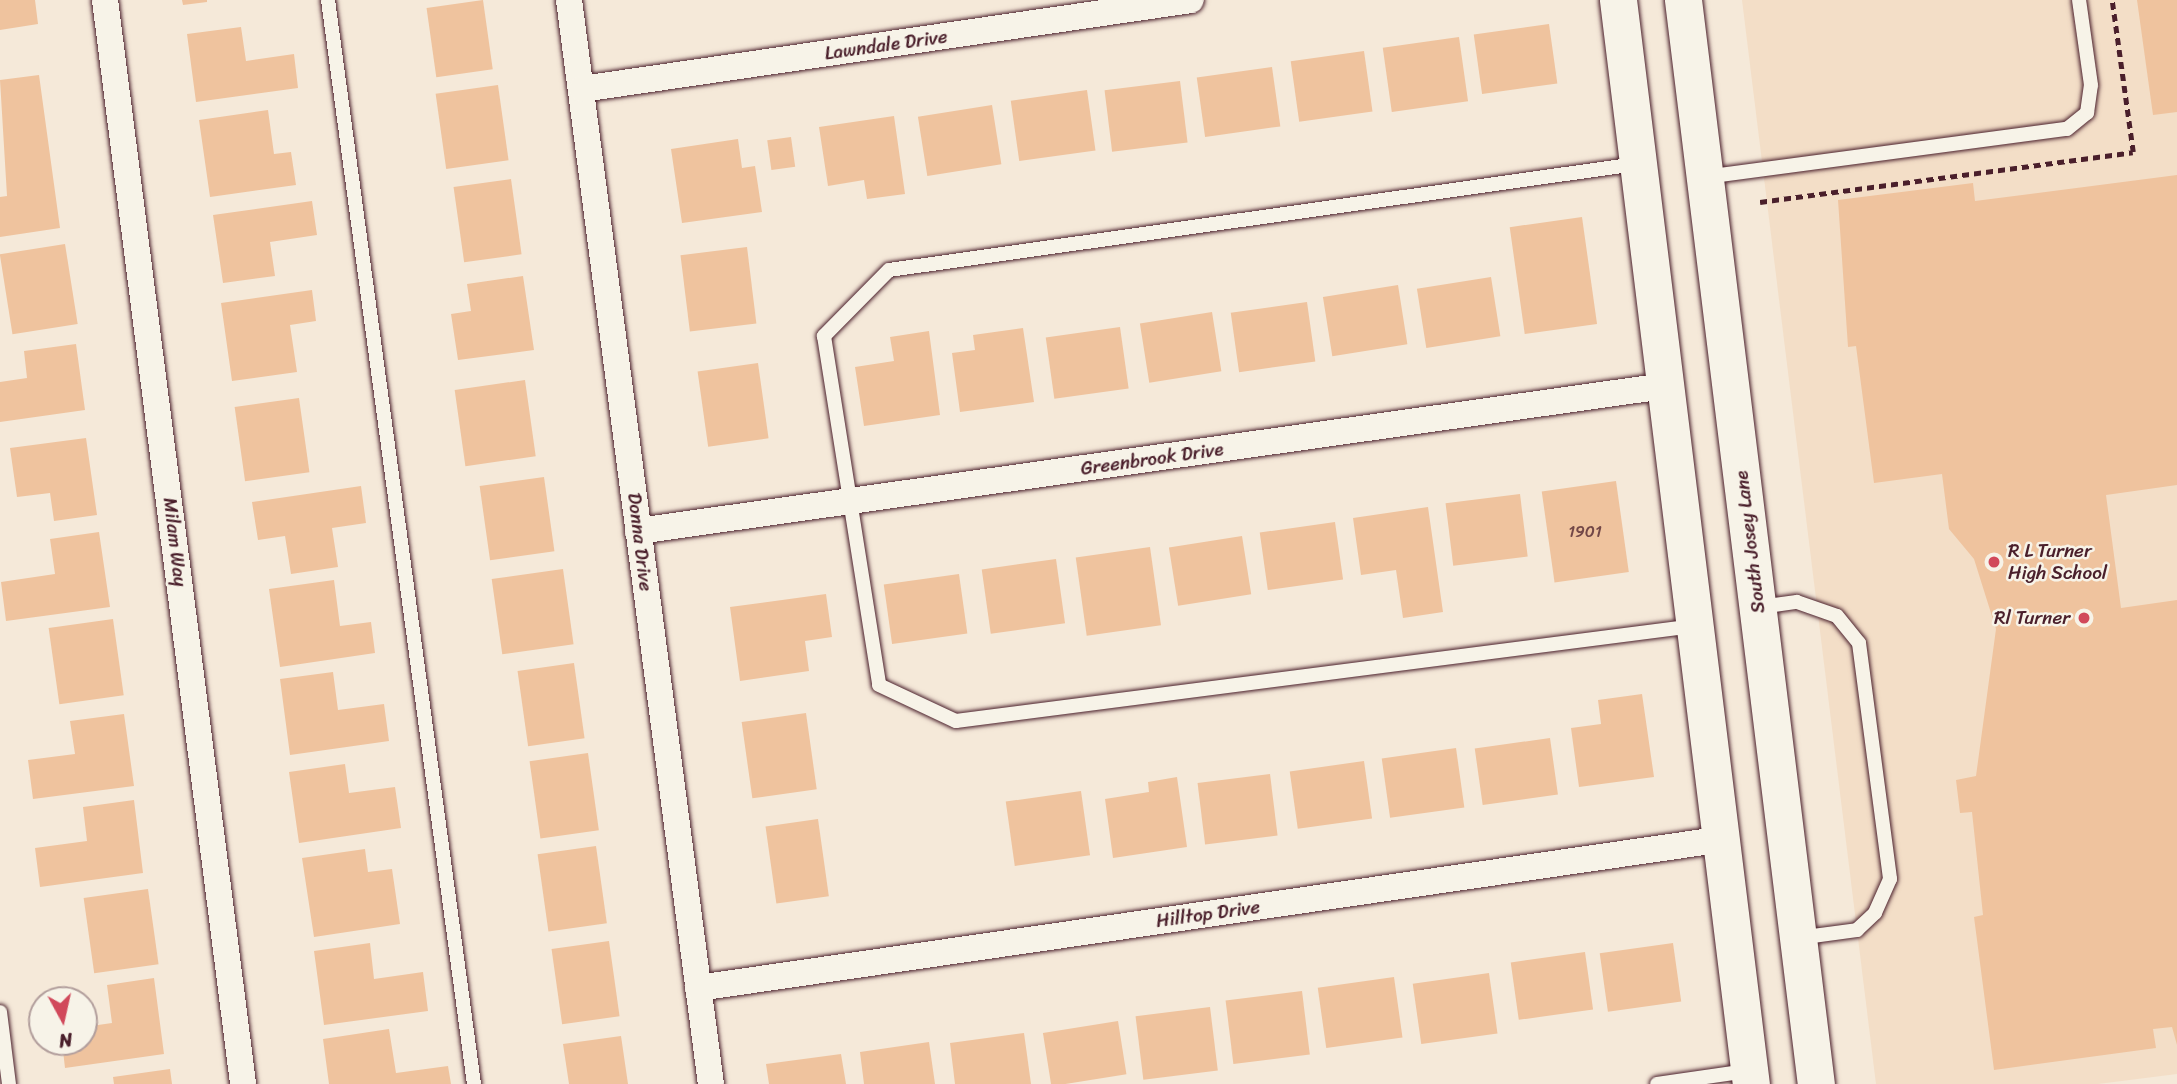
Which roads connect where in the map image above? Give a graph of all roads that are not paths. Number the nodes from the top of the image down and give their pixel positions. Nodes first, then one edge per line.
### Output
1 (105, 0) edge
2 (328, 0) edge
3 (569, 0) edge
4 (1191, 0) edge
5 (1618, 0) edge
6 (1683, 0) edge
7 (2079, 0) edge
8 (582, 89) junction
9 (1638, 164) junction
10 (1703, 177) junction
11 (1665, 386) junction
12 (851, 501) junction
13 (638, 531) junction
14 (1758, 607) junction
15 (1693, 626) junction
16 (1717, 840) junction
17 (1797, 938) junction
18 (698, 988) junction
19 (0, 1012) edge
20 (1750, 1078) edge
21 (9, 1084) edge
22 (243, 1084) edge
23 (474, 1084) edge
24 (711, 1084) edge
25 (1657, 1084) edge
26 (1816, 1084) edge

1 - 22 street, Milam Way
2 - 23 lane
3 - 8 street, Donna Drive
4 - 8 street, Lawndale Drive
5 - 9 main road
6 - 10 main road, South Josey Lane
7 - 10 lane
8 - 13 street, Donna Drive
9 - 11 main road
9 - 12 lane
10 - 14 main road, South Josey Lane
11 - 12 street, Greenbrook Drive
11 - 15 main road
12 - 13 street, Greenbrook Drive
12 - 15 lane
13 - 18 street, Donna Drive
14 - 17 main road, South Josey Lane
14 - 17 lane
15 - 16 main road
16 - 18 street, Hilltop Drive
16 - 20 main road
17 - 26 main road, South Josey Lane
18 - 24 street, Donna Drive
19 - 21 lane
20 - 25 lane

